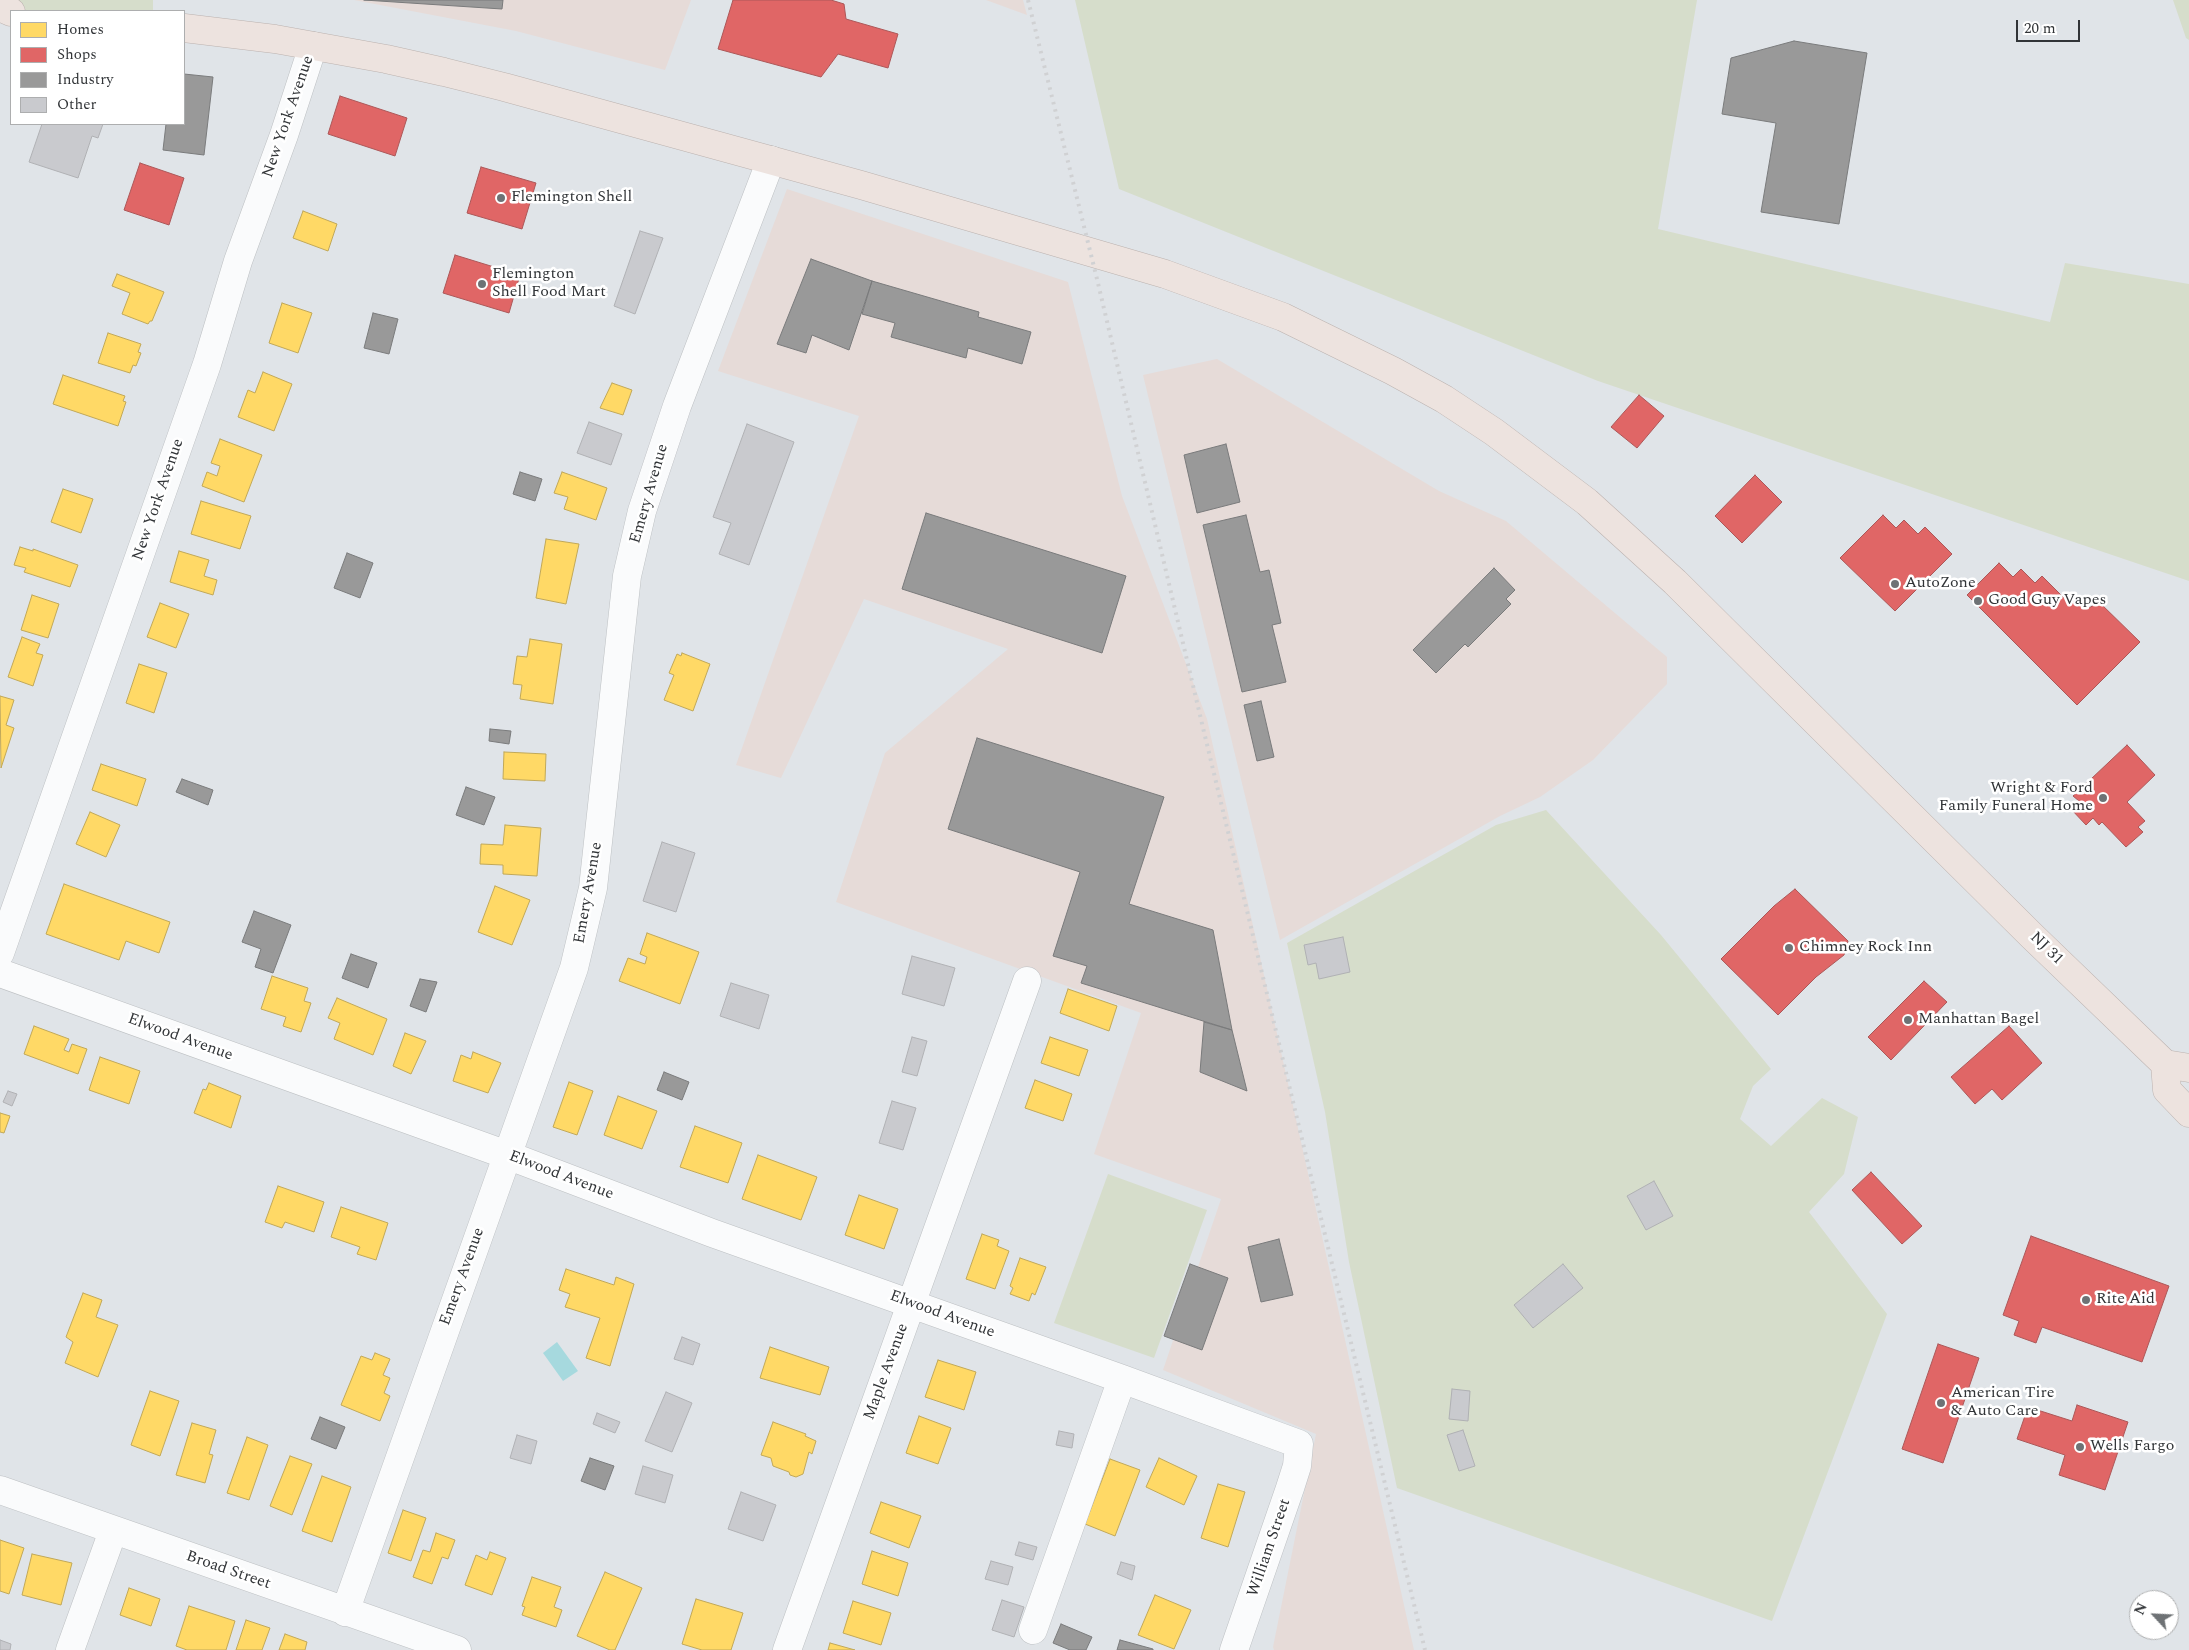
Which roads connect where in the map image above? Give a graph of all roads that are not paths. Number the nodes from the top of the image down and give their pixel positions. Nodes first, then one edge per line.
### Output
1 (185, 28) edge
2 (313, 46) junction
3 (771, 160) junction
4 (0, 953) edge
5 (0, 973) edge
6 (1027, 981) dead end
7 (2177, 1066) edge
8 (2189, 1113) edge
9 (506, 1155) junction
10 (911, 1304) junction
11 (1122, 1379) junction
12 (1299, 1444) joint
13 (0, 1490) edge
14 (113, 1531) junction
15 (345, 1612) junction
16 (1033, 1630) dead end
17 (70, 1650) edge
18 (457, 1650) edge
19 (787, 1650) edge
20 (1234, 1650) edge

1 - 2 highway, NJ 31
2 - 3 highway, NJ 31
2 - 4 street, New York Avenue
3 - 7 highway, NJ 31 / NJ 31
3 - 9 street, Emery Avenue
5 - 9 street, Elwood Avenue
6 - 10 street, Maple Avenue
7 - 8 highway, NJ 31 / NJ 31
9 - 10 street, Elwood Avenue
9 - 15 street, Emery Avenue
10 - 11 street, Elwood Avenue
10 - 19 street, Maple Avenue
11 - 12 street, Elwood Avenue
11 - 16 street
12 - 20 street, William Street
13 - 14 street, Broad Street
14 - 15 street, Broad Street
14 - 17 street
15 - 18 street, Broad Street

